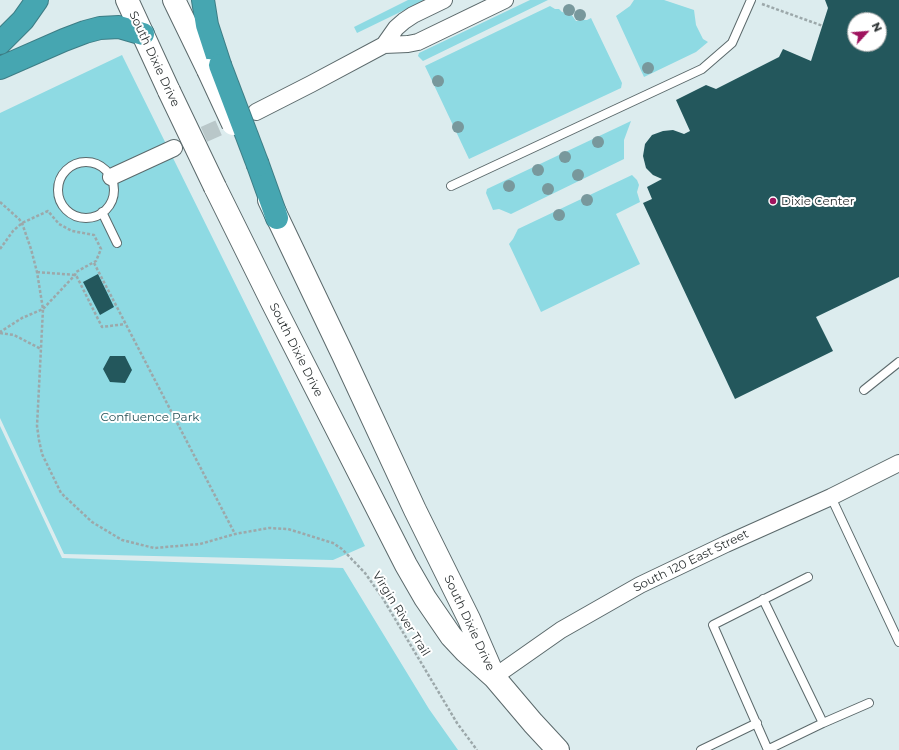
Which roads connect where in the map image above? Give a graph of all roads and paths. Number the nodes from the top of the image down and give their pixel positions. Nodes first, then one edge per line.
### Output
1 (37, 0) edge
2 (126, 0) edge
3 (174, 0) edge
4 (203, 0) edge
5 (444, 0) edge
6 (505, 0) edge
7 (755, 1) edge
8 (823, 26) dead end
9 (143, 34) junction
10 (0, 43) edge
11 (384, 45) junction
12 (214, 67) junction
13 (0, 68) edge
14 (256, 112) tunnel mouth
15 (174, 148) tunnel mouth
16 (111, 177) junction
17 (451, 186) dead end
18 (0, 202) edge
19 (102, 212) junction
20 (277, 218) joint
21 (22, 224) junction
22 (117, 243) dead end
23 (0, 249) edge
24 (94, 263) junction
25 (37, 272) junction
26 (74, 275) junction
27 (43, 308) junction
28 (126, 324) junction
29 (0, 332) edge
30 (42, 349) junction
31 (899, 362) edge
32 (864, 390) dead end
33 (899, 463) edge
34 (830, 497) junction
35 (235, 534) junction
36 (808, 577) dead end
37 (763, 600) junction
38 (899, 642) edge
39 (494, 677) junction
40 (869, 703) dead end
41 (757, 723) junction
42 (823, 723) junction
43 (477, 750) edge
44 (558, 750) edge
45 (701, 750) edge
46 (768, 750) edge

1 - 10 highway
2 - 9 main road, South Dixie Drive
3 - 12 main road
4 - 12 highway
5 - 11 street
6 - 11 street
7 - 8 path
7 - 17 lane
9 - 13 highway
9 - 39 main road, South Dixie Drive, bridge
11 - 14 street
12 - 20 highway, bridge
15 - 16 street
16 - 19 lane
16 - 19 lane
18 - 21 path
19 - 22 lane
20 - 39 main road, South Dixie Drive
21 - 23 path
21 - 24 path
21 - 25 path, Virgin River Trail
24 - 26 path
24 - 28 path
25 - 26 path
25 - 27 path, Virgin River Trail
26 - 27 path
26 - 28 path
27 - 29 path
27 - 30 path, Virgin River Trail
28 - 35 path
29 - 30 path
30 - 35 path, Virgin River Trail
31 - 32 lane
33 - 34 street, South 120 East Street
34 - 38 lane
34 - 39 street, South 120 East Street
35 - 43 path, Virgin River Trail
36 - 37 lane
37 - 41 lane
37 - 42 lane
39 - 44 main road
40 - 42 lane
41 - 45 lane
41 - 46 lane
42 - 46 lane

